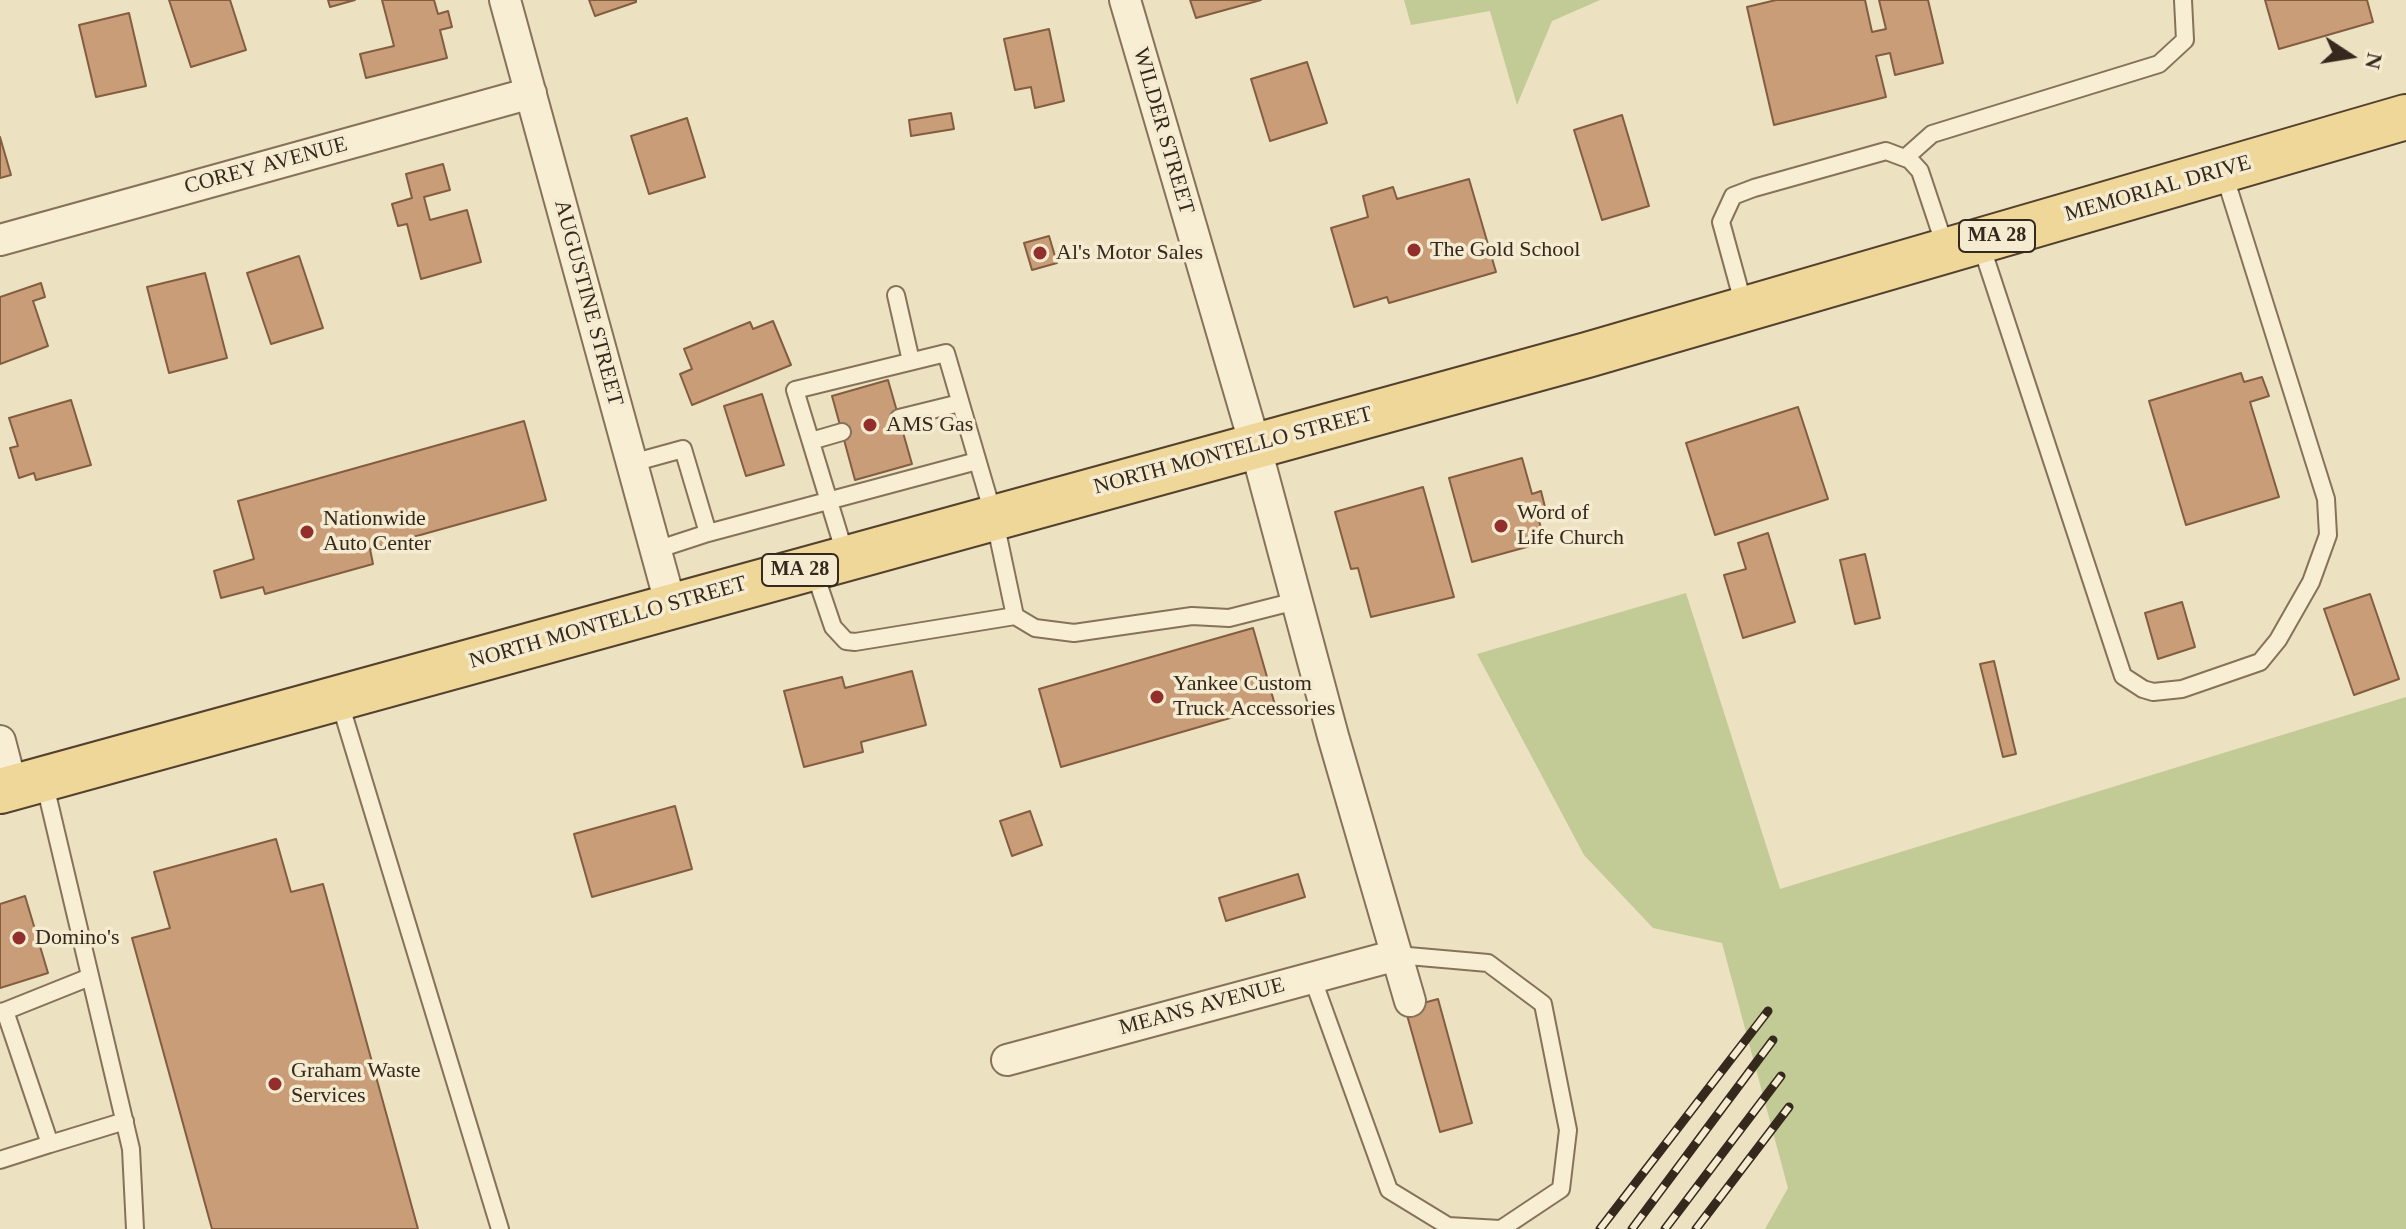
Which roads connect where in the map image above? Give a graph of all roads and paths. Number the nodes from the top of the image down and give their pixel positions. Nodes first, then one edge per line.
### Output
1 (505, 0) edge
2 (1125, 0) edge
3 (2183, 0) edge
4 (531, 93) junction
5 (2406, 117) edge
6 (1905, 158) junction
7 (2223, 170) junction
8 (0, 240) edge
9 (1963, 245) junction
10 (896, 295) dead end
11 (1745, 309) junction
12 (1587, 355) joint
13 (911, 361) junction
14 (960, 403) junction
15 (899, 418) dead end
16 (842, 432) dead end
17 (811, 441) junction
18 (1255, 445) junction
19 (977, 461) junction
20 (632, 463) junction
21 (829, 501) junction
22 (994, 517) junction
23 (708, 533) junction
24 (656, 550) junction
25 (829, 562) junction
26 (1296, 601) junction
27 (671, 606) junction
28 (1015, 616) junction
29 (339, 698) junction
30 (0, 741) edge
31 (19, 786) edge
32 (1397, 955) junction
33 (90, 977) junction
34 (1312, 977) junction
35 (1410, 1001) dead end
36 (2, 1012) edge
37 (1007, 1060) dead end
38 (125, 1121) junction
39 (50, 1144) junction
40 (0, 1160) edge
41 (135, 1229) edge
42 (500, 1229) edge
43 (1500, 1229) edge

1 - 4 street, AUGUSTINE STREET
2 - 18 street, WILDER STREET
3 - 6 lane
4 - 8 street, COREY AVENUE
4 - 20 street, AUGUSTINE STREET
5 - 7 main road, MEMORIAL DRIVE / MA 28
6 - 9 lane
6 - 11 lane
7 - 9 main road, MEMORIAL DRIVE / MA 28
7 - 9 lane
9 - 11 main road, MEMORIAL DRIVE / MA 28
10 - 13 lane
11 - 12 main road, MEMORIAL DRIVE / MA 28
12 - 18 main road, NORTH MONTELLO STREET / MA 28
13 - 14 lane
13 - 17 lane
14 - 15 lane
14 - 19 lane
16 - 17 lane
17 - 21 lane
18 - 22 main road, NORTH MONTELLO STREET / MA 28
18 - 26 street, WILDER STREET
19 - 21 lane
19 - 22 lane
20 - 23 lane
20 - 24 street, AUGUSTINE STREET
21 - 23 lane
21 - 25 lane
22 - 25 main road, NORTH MONTELLO STREET / MA 28
22 - 28 lane
23 - 24 lane
24 - 27 street, AUGUSTINE STREET
25 - 27 main road, NORTH MONTELLO STREET / MA 28
25 - 28 lane
26 - 28 lane
26 - 32 street, WILDER STREET
27 - 29 main road, NORTH MONTELLO STREET / MA 28
29 - 31 main road, NORTH MONTELLO STREET / MA 28
29 - 42 lane
30 - 31 street
31 - 33 lane
32 - 34 street, MEANS AVENUE
32 - 35 street, WILDER STREET
32 - 43 lane
33 - 36 lane
33 - 38 lane
34 - 37 street, MEANS AVENUE
34 - 43 lane
36 - 39 lane
38 - 39 lane
38 - 41 lane
39 - 40 lane

